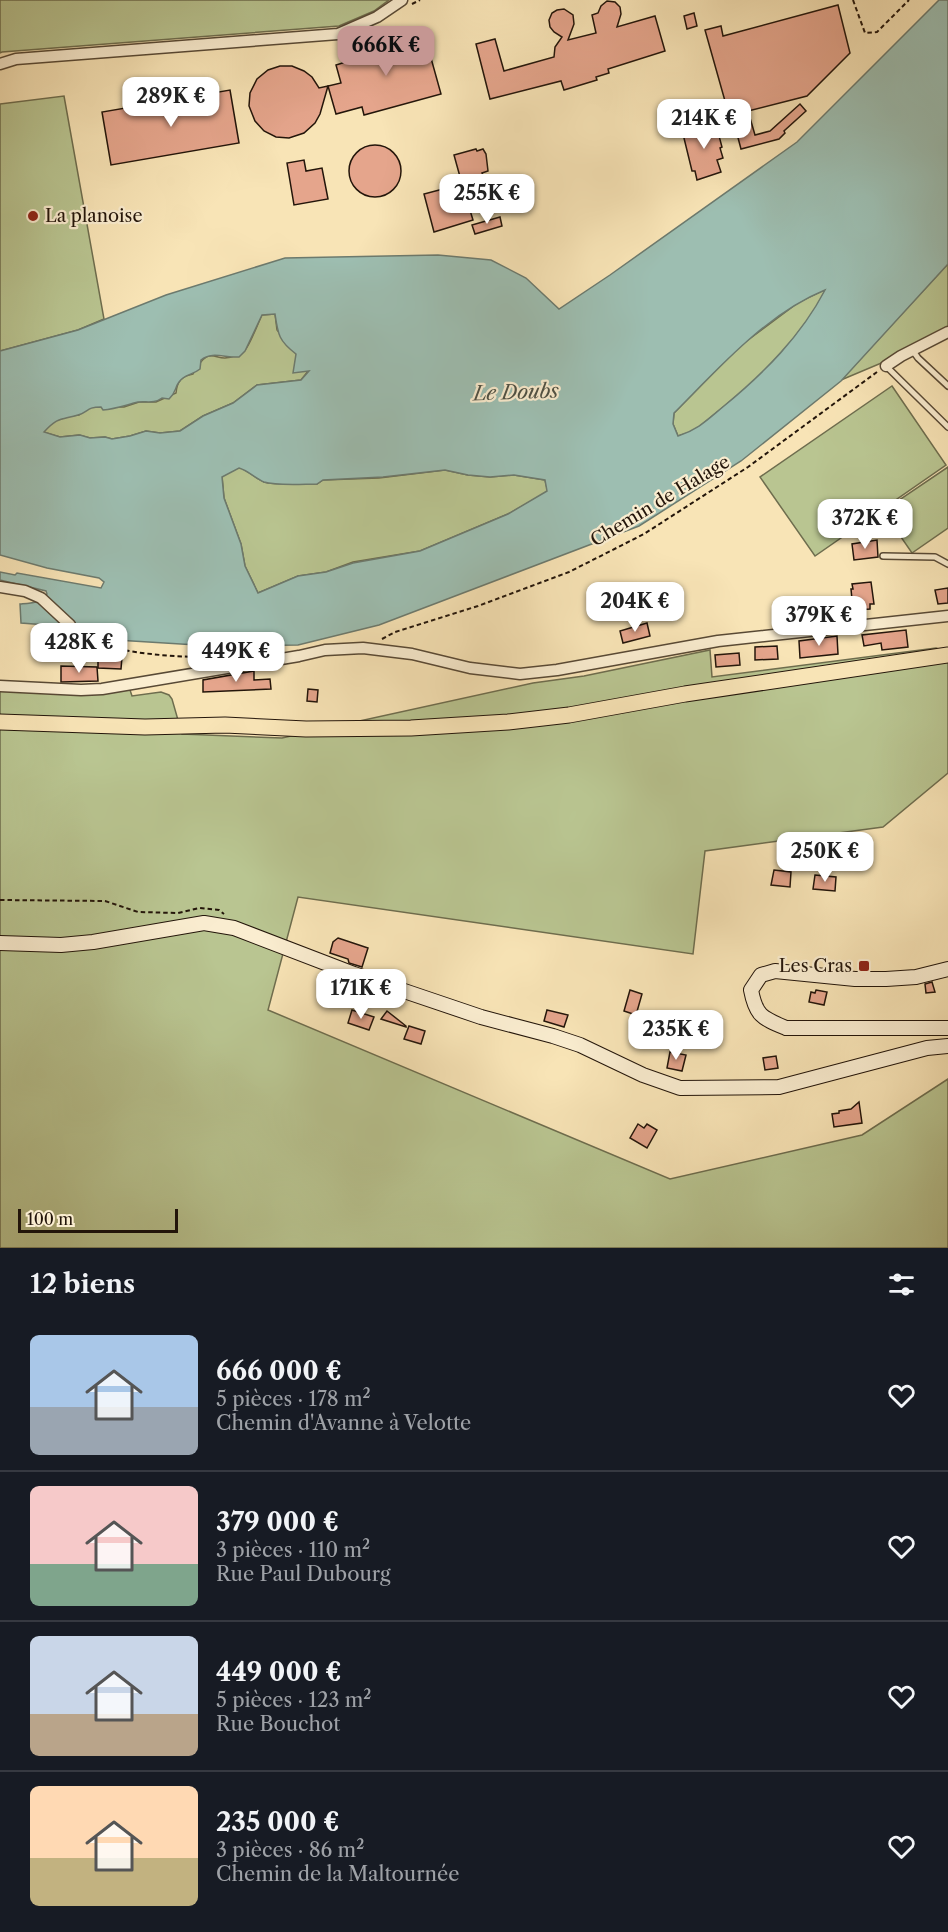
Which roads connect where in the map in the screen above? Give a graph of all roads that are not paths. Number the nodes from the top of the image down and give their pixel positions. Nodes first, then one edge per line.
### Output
1 (402, 0) edge
2 (0, 64) edge
3 (948, 332) edge
4 (913, 351) junction
5 (886, 366) joint
6 (948, 386) edge
7 (948, 427) edge
8 (883, 556) dead end
9 (948, 564) edge
10 (0, 587) edge
11 (948, 616) edge
12 (70, 625) road end
13 (948, 655) edge
14 (0, 686) edge
15 (0, 722) edge
16 (0, 944) edge
17 (948, 969) edge
18 (948, 1028) edge
19 (948, 1046) edge

1 - 2 street
3 - 4 street
4 - 5 street
4 - 6 lane
5 - 7 lane
8 - 9 lane
10 - 12 street
11 - 14 street
13 - 15 main road
16 - 19 street
17 - 18 street

